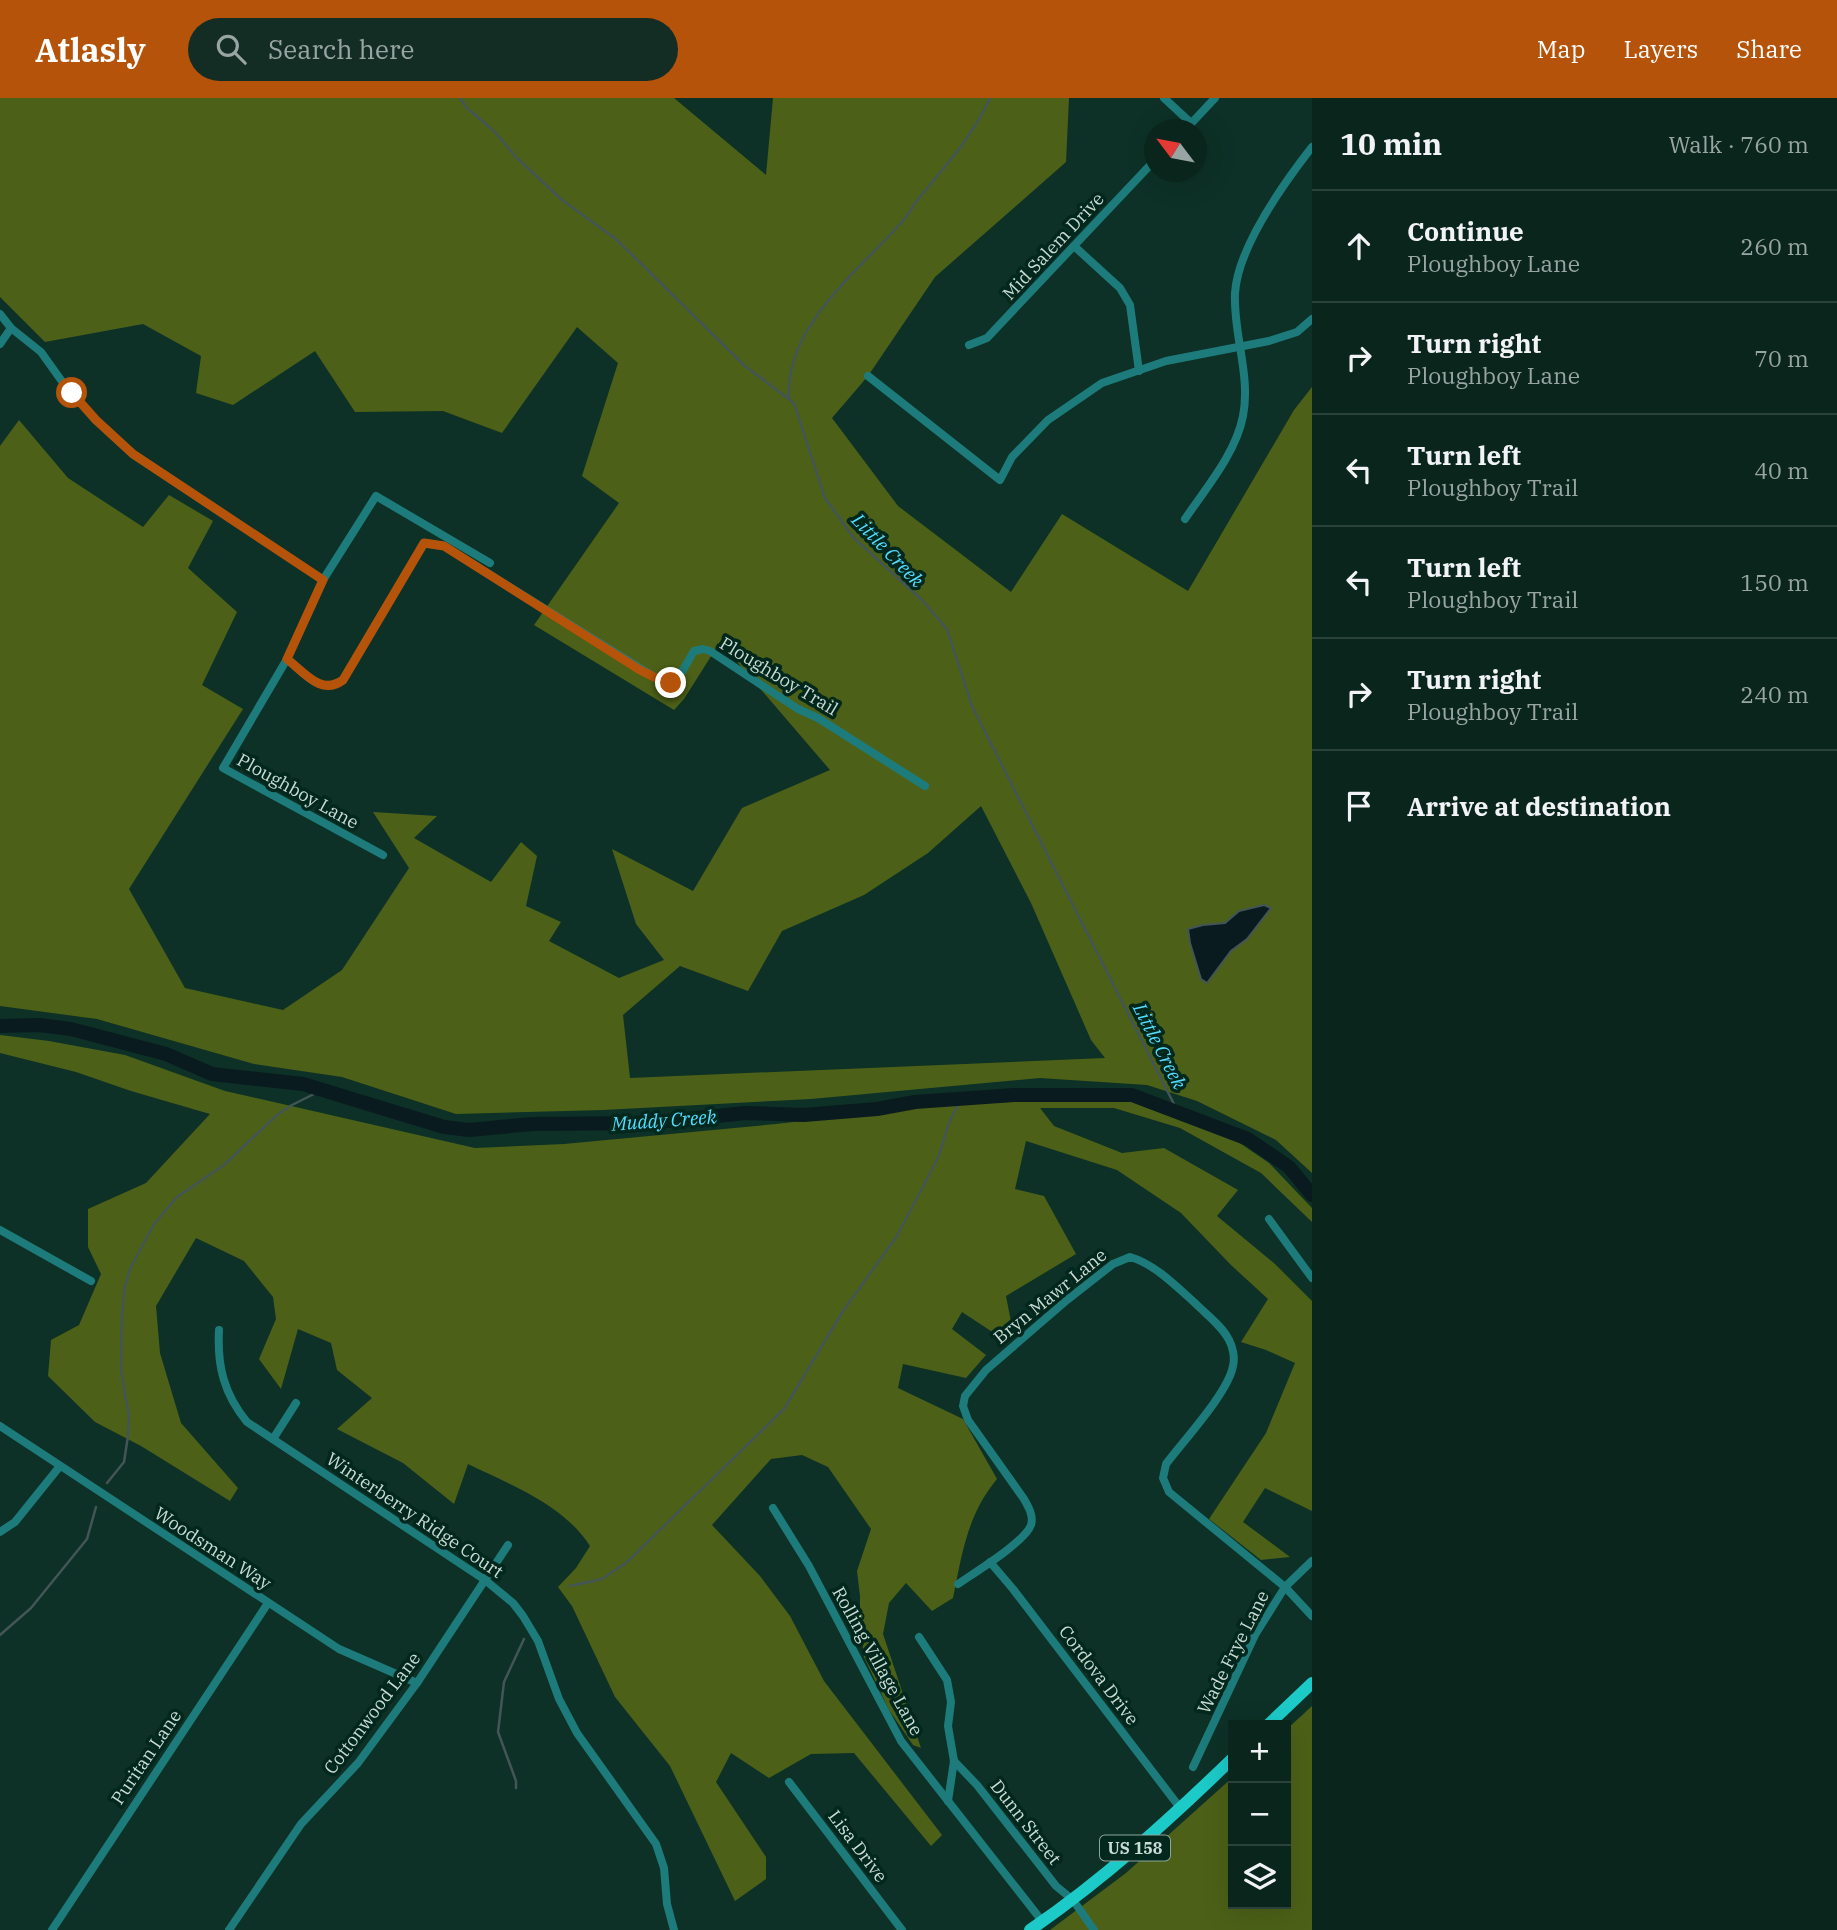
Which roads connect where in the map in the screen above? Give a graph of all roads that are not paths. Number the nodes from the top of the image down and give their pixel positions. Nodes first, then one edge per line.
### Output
1 (1164, 98) edge
2 (1214, 98) edge
3 (1182, 119) edge
4 (1194, 119) edge
5 (1312, 147) edge
6 (1144, 172) edge
7 (1074, 246) junction
8 (0, 314) edge
9 (1312, 319) edge
10 (11, 328) junction
11 (0, 344) edge
12 (969, 345) dead end
13 (1240, 347) junction
14 (1139, 370) junction
15 (868, 376) dead end
16 (1185, 519) dead end
17 (490, 563) dead end
18 (323, 580) junction
19 (287, 659) junction
20 (925, 786) dead end
21 (383, 855) dead end
22 (1269, 1219) dead end
23 (0, 1230) edge
24 (1312, 1278) edge
25 (91, 1281) dead end
26 (219, 1331) dead end
27 (296, 1403) dead end
28 (0, 1426) edge
29 (273, 1439) junction
30 (60, 1466) junction
31 (773, 1508) dead end
32 (0, 1532) edge
33 (508, 1545) dead end
34 (1312, 1561) edge
35 (990, 1562) junction
36 (485, 1580) junction
37 (958, 1584) dead end
38 (1285, 1587) junction
39 (268, 1603) junction
40 (1312, 1616) edge
41 (919, 1637) dead end
42 (417, 1683) junction
43 (1312, 1683) edge
44 (1273, 1720) edge
45 (954, 1761) junction
46 (1228, 1763) edge
47 (1193, 1767) dead end
48 (789, 1782) dead end
49 (948, 1801) junction
50 (1181, 1809) junction
51 (1073, 1900) junction
52 (1042, 1921) junction
53 (52, 1930) edge
54 (229, 1930) edge
55 (674, 1930) edge
56 (902, 1930) edge
57 (1030, 1930) edge
58 (1094, 1930) edge

1 - 3 street
2 - 4 street
5 - 13 street
6 - 7 street, Mid Salem Drive
7 - 12 street, Mid Salem Drive
7 - 14 street
8 - 10 street
9 - 13 street
10 - 11 street
10 - 18 street
13 - 14 street
13 - 16 street
14 - 15 street
17 - 18 street, Ploughboy Lane
18 - 19 street, Ploughboy Lane
19 - 20 street, Ploughboy Trail
19 - 21 street, Ploughboy Lane
22 - 24 street
23 - 25 street
26 - 29 street, Winterberry Ridge Court
27 - 29 street
28 - 30 street, Woodsman Way
29 - 36 street, Winterberry Ridge Court
30 - 32 street
30 - 39 street, Woodsman Way
31 - 49 street, Rolling Village Lane
33 - 36 street, Cottonwood Lane
34 - 38 street, Wade Frye Lane
35 - 37 street, Bryn Mawr Lane
35 - 38 street, Bryn Mawr Lane
35 - 50 street, Cordova Drive
36 - 42 street, Cottonwood Lane
36 - 55 street, Winterberry Ridge Court
38 - 40 street, Bryn Mawr Lane
38 - 47 street, Wade Frye Lane
39 - 42 street, Woodsman Way
39 - 53 street, Puritan Lane
41 - 45 street
42 - 54 street, Cottonwood Lane
43 - 44 main road
45 - 49 street
45 - 51 street, Dunn Street
46 - 50 main road, US 158
48 - 56 street, Lisa Drive
49 - 52 street, Rolling Village Lane
50 - 51 main road, US 158
51 - 52 main road, US 158
51 - 58 street, Dunn Street
52 - 57 main road, US 158

